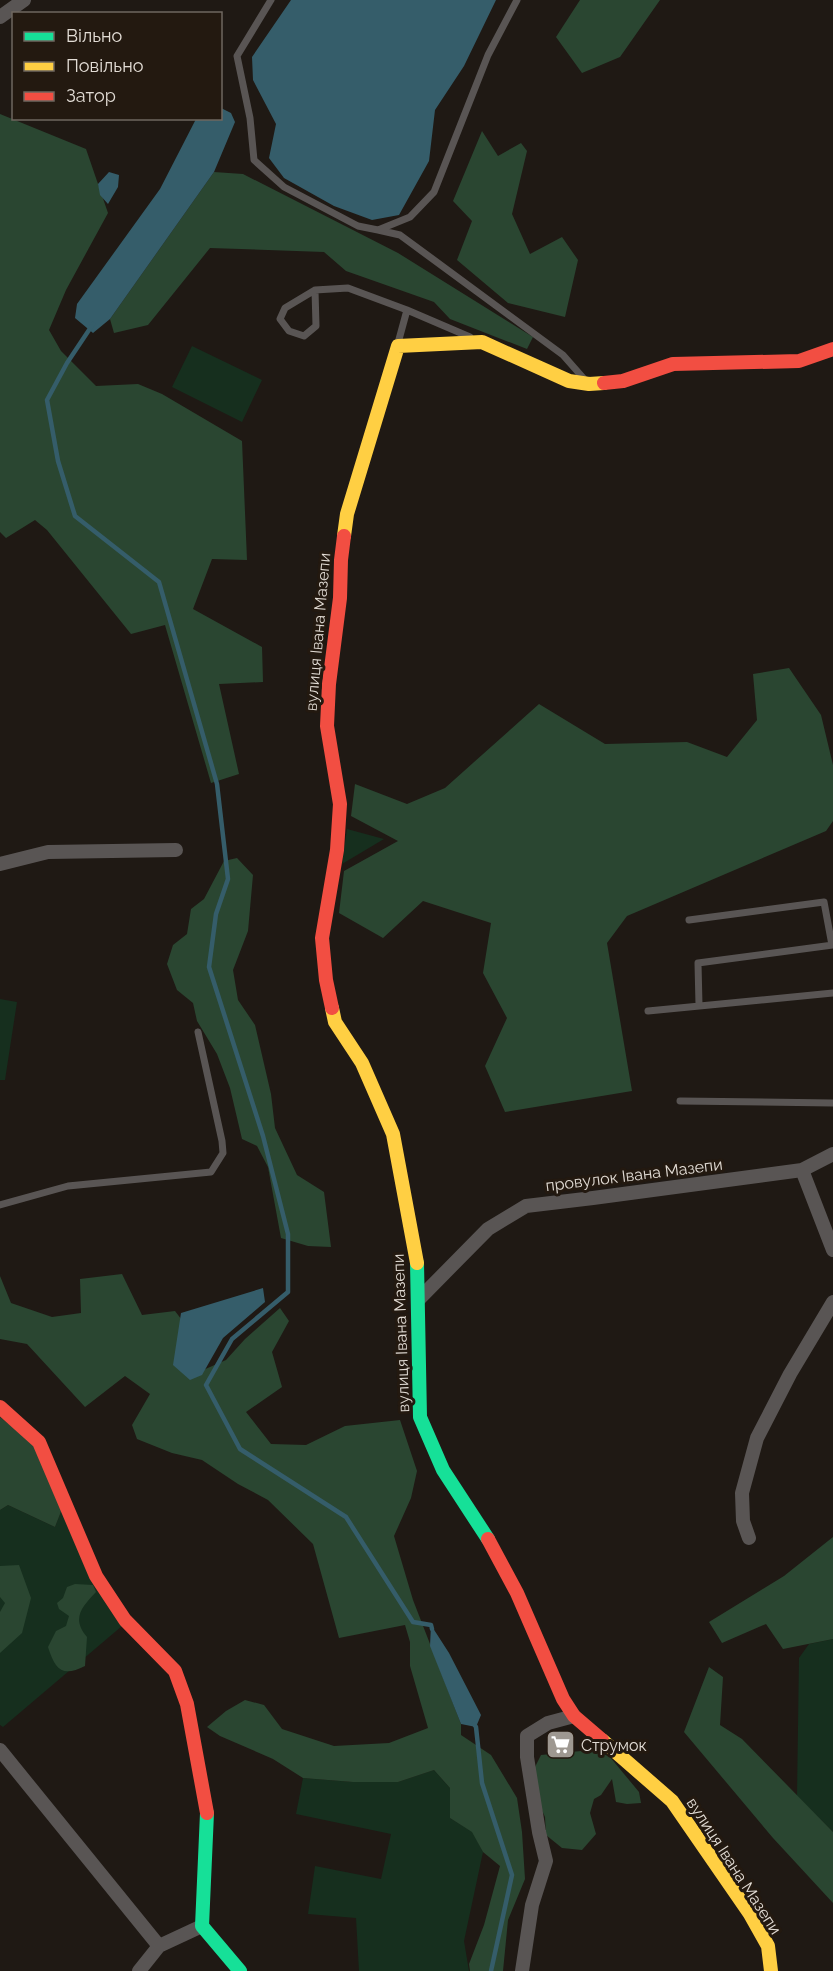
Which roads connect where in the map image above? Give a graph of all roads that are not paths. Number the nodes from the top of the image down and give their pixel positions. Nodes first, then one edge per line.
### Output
1 (24, 0) edge
2 (271, 0) edge
3 (517, 0) edge
4 (0, 17) edge
5 (378, 230) junction
6 (315, 291) junction
7 (406, 310) junction
8 (482, 342) junction
9 (398, 346) junction
10 (833, 349) edge
11 (589, 384) junction
12 (176, 850) dead end
13 (0, 864) edge
14 (690, 920) dead end
15 (833, 945) edge
16 (833, 993) edge
17 (699, 1005) junction
18 (648, 1011) dead end
19 (198, 1032) dead end
20 (680, 1101) dead end
21 (833, 1103) edge
22 (833, 1154) edge
23 (802, 1170) junction
24 (0, 1205) edge
25 (833, 1250) edge
26 (419, 1299) junction
27 (833, 1302) edge
28 (0, 1407) edge
29 (749, 1538) dead end
30 (574, 1716) junction
31 (0, 1750) edge
32 (202, 1926) junction
33 (159, 1946) junction
34 (139, 1971) edge
35 (240, 1971) edge
36 (522, 1971) edge
37 (771, 1971) edge

1 - 4 street
2 - 5 lane
3 - 5 lane
5 - 11 lane
6 - 6 lane
6 - 7 lane
7 - 8 lane
7 - 9 lane
8 - 9 street
8 - 11 street
9 - 26 street, вулиця Івана Мазепи
10 - 11 street
12 - 13 street
14 - 15 lane
15 - 17 lane
16 - 17 lane
17 - 18 lane
19 - 24 lane
20 - 21 lane
22 - 23 street, провулок Івана Мазепи
23 - 25 street
23 - 26 street, провулок Івана Мазепи
26 - 30 street, вулиця Івана Мазепи
27 - 29 street
28 - 32 street
30 - 36 street
30 - 37 street, вулиця Івана Мазепи
31 - 33 street
32 - 33 street
32 - 35 street
33 - 34 street

